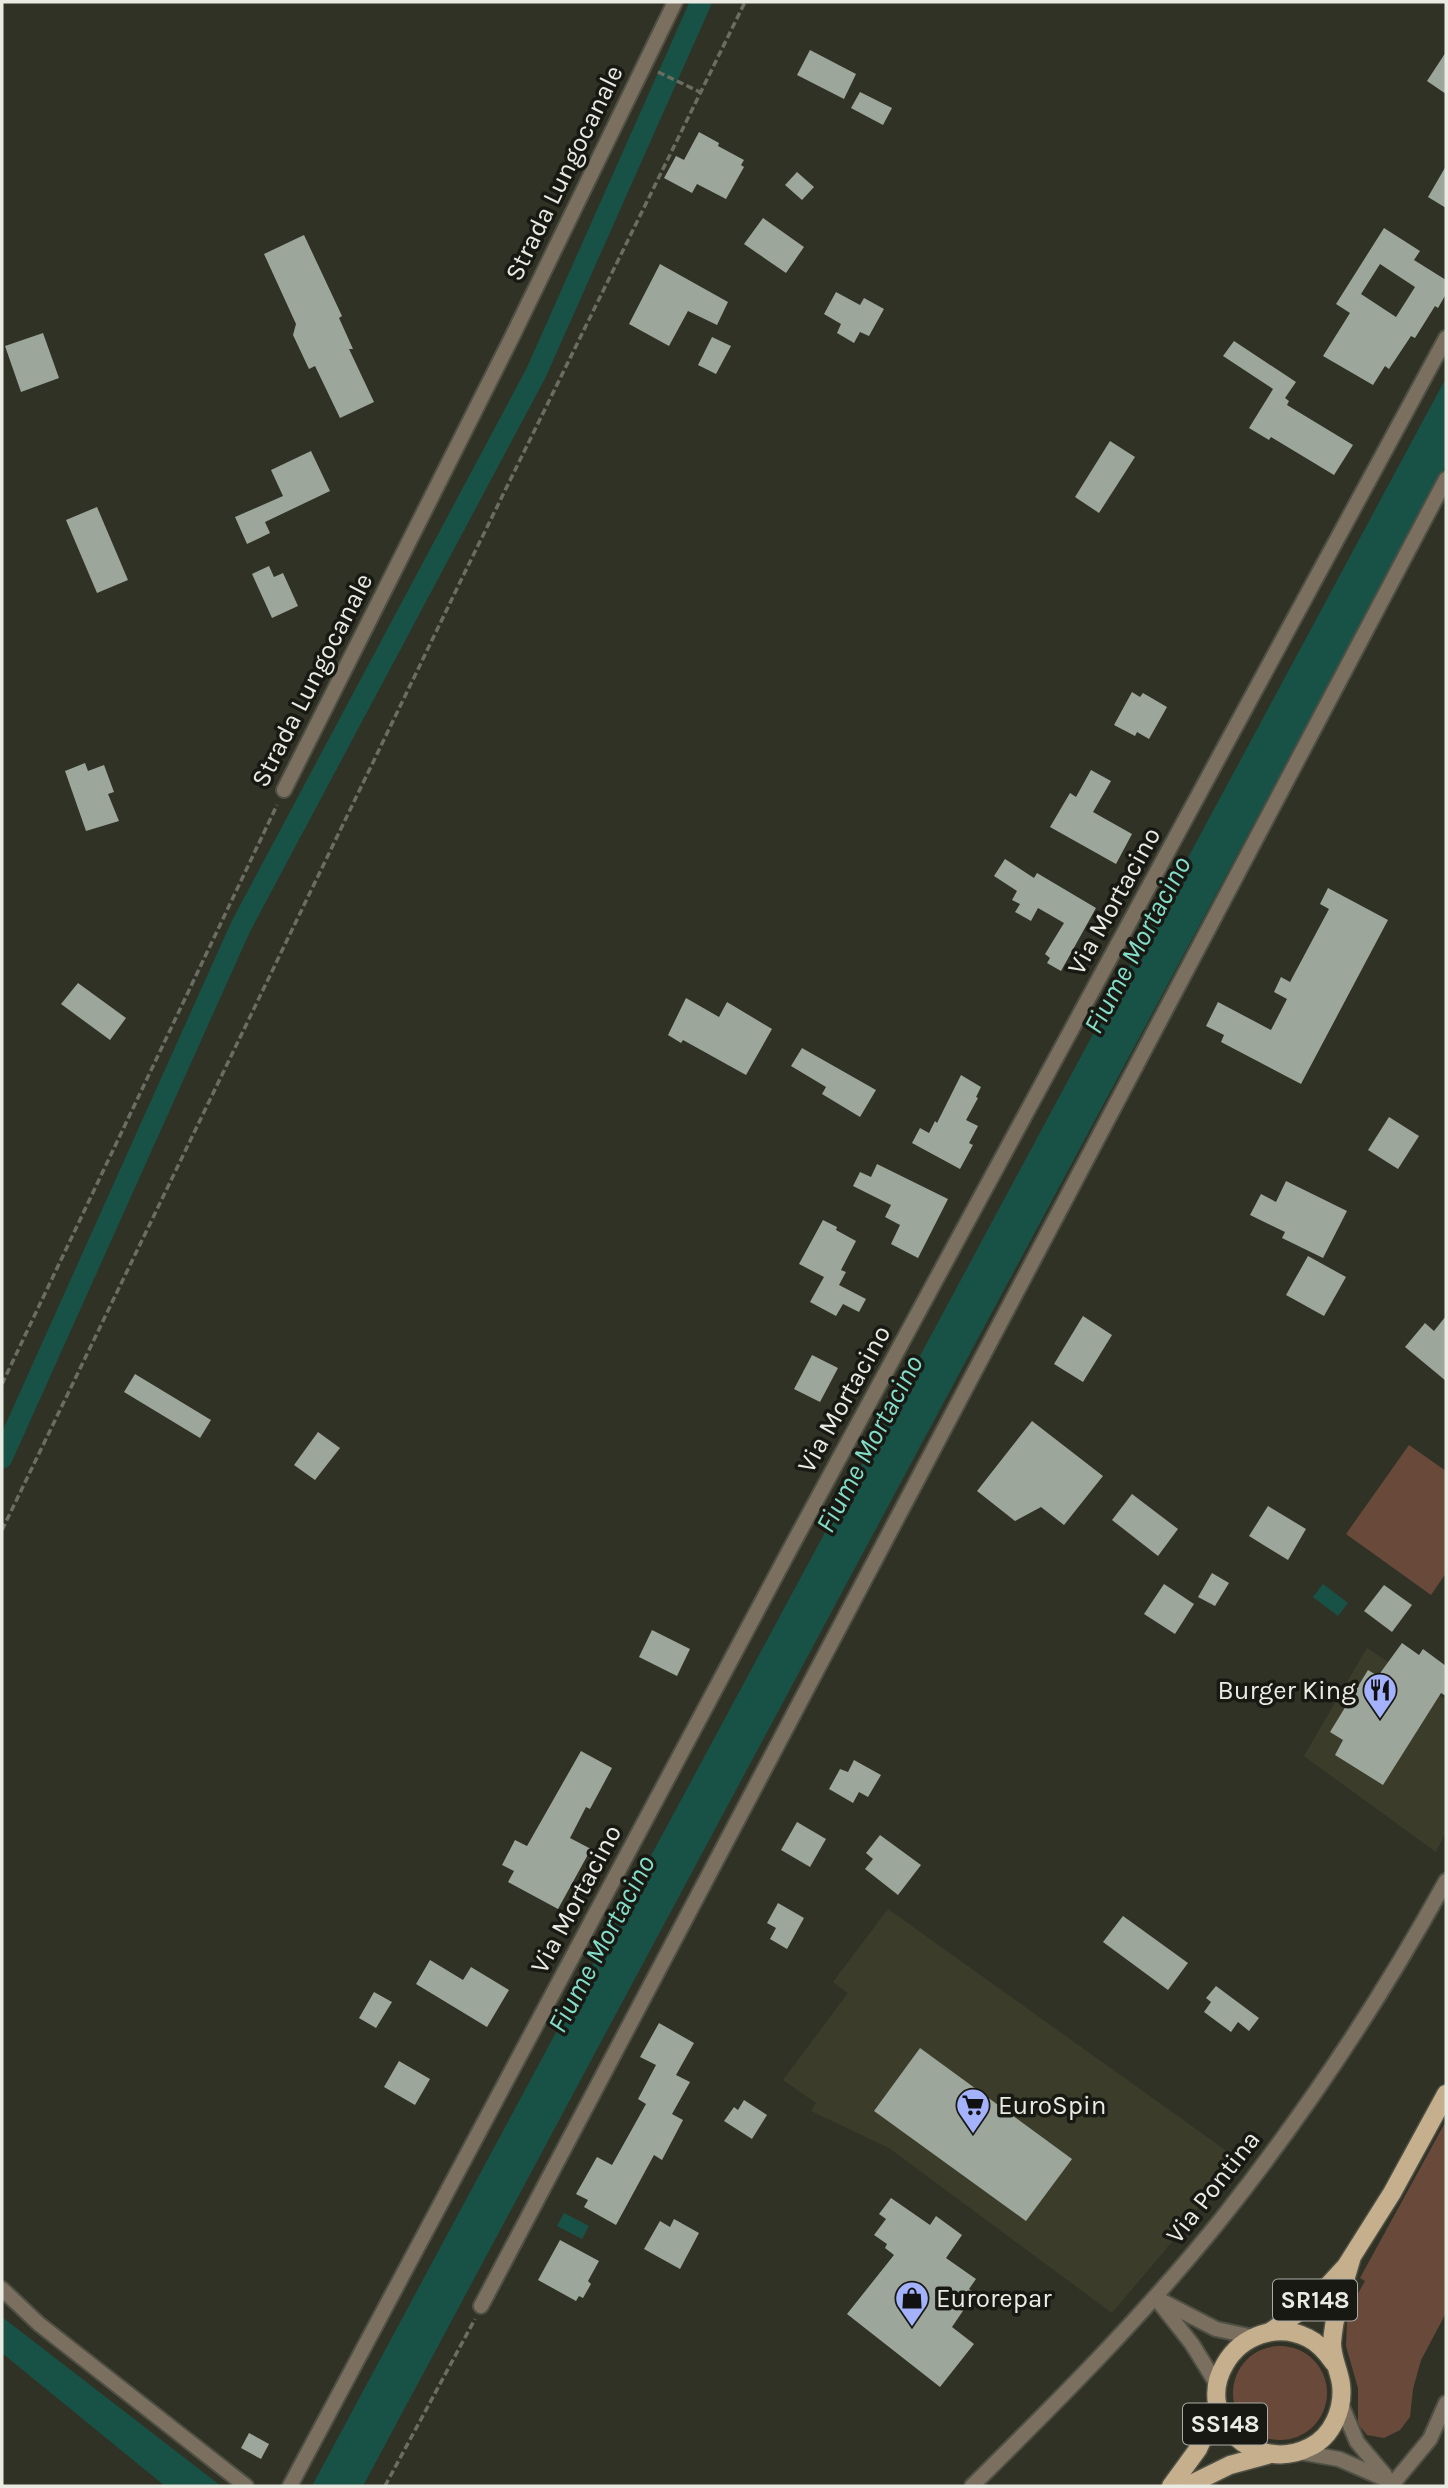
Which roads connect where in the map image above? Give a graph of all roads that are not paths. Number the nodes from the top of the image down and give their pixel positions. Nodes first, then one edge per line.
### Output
1 (675, 2) edge
2 (1446, 338) edge
3 (1446, 479) edge
4 (284, 790) road end
5 (1446, 1881) edge
6 (1446, 2094) edge
7 (1351, 2260) junction
8 (2, 2289) edge
9 (1155, 2297) junction
10 (481, 2306) road end
11 (1261, 2334) junction
12 (1334, 2363) junction
13 (1217, 2386) junction
14 (1446, 2403) edge
15 (1341, 2404) junction
16 (1218, 2406) junction
17 (1299, 2452) junction
18 (1267, 2455) junction
19 (1392, 2485) edge
20 (246, 2486) edge
21 (290, 2486) edge
22 (972, 2486) edge
23 (1171, 2486) edge
24 (1187, 2486) edge

1 - 4 street, Strada Lungocanale
2 - 21 street, Via Mortacino
3 - 10 street
5 - 9 street, Via Pontina
6 - 7 main road, SR148
7 - 11 main road, SR148
7 - 12 main road, SR148
8 - 20 street
9 - 11 street
9 - 13 street
9 - 22 street, Via Pontina
11 - 12 main road
11 - 13 main road, SS148
12 - 15 main road
13 - 16 main road, SS148
14 - 19 street
15 - 17 main road, SS148
15 - 19 street
16 - 18 main road, SS148
16 - 23 main road
17 - 18 main road, SS148
17 - 19 street
18 - 24 main road

